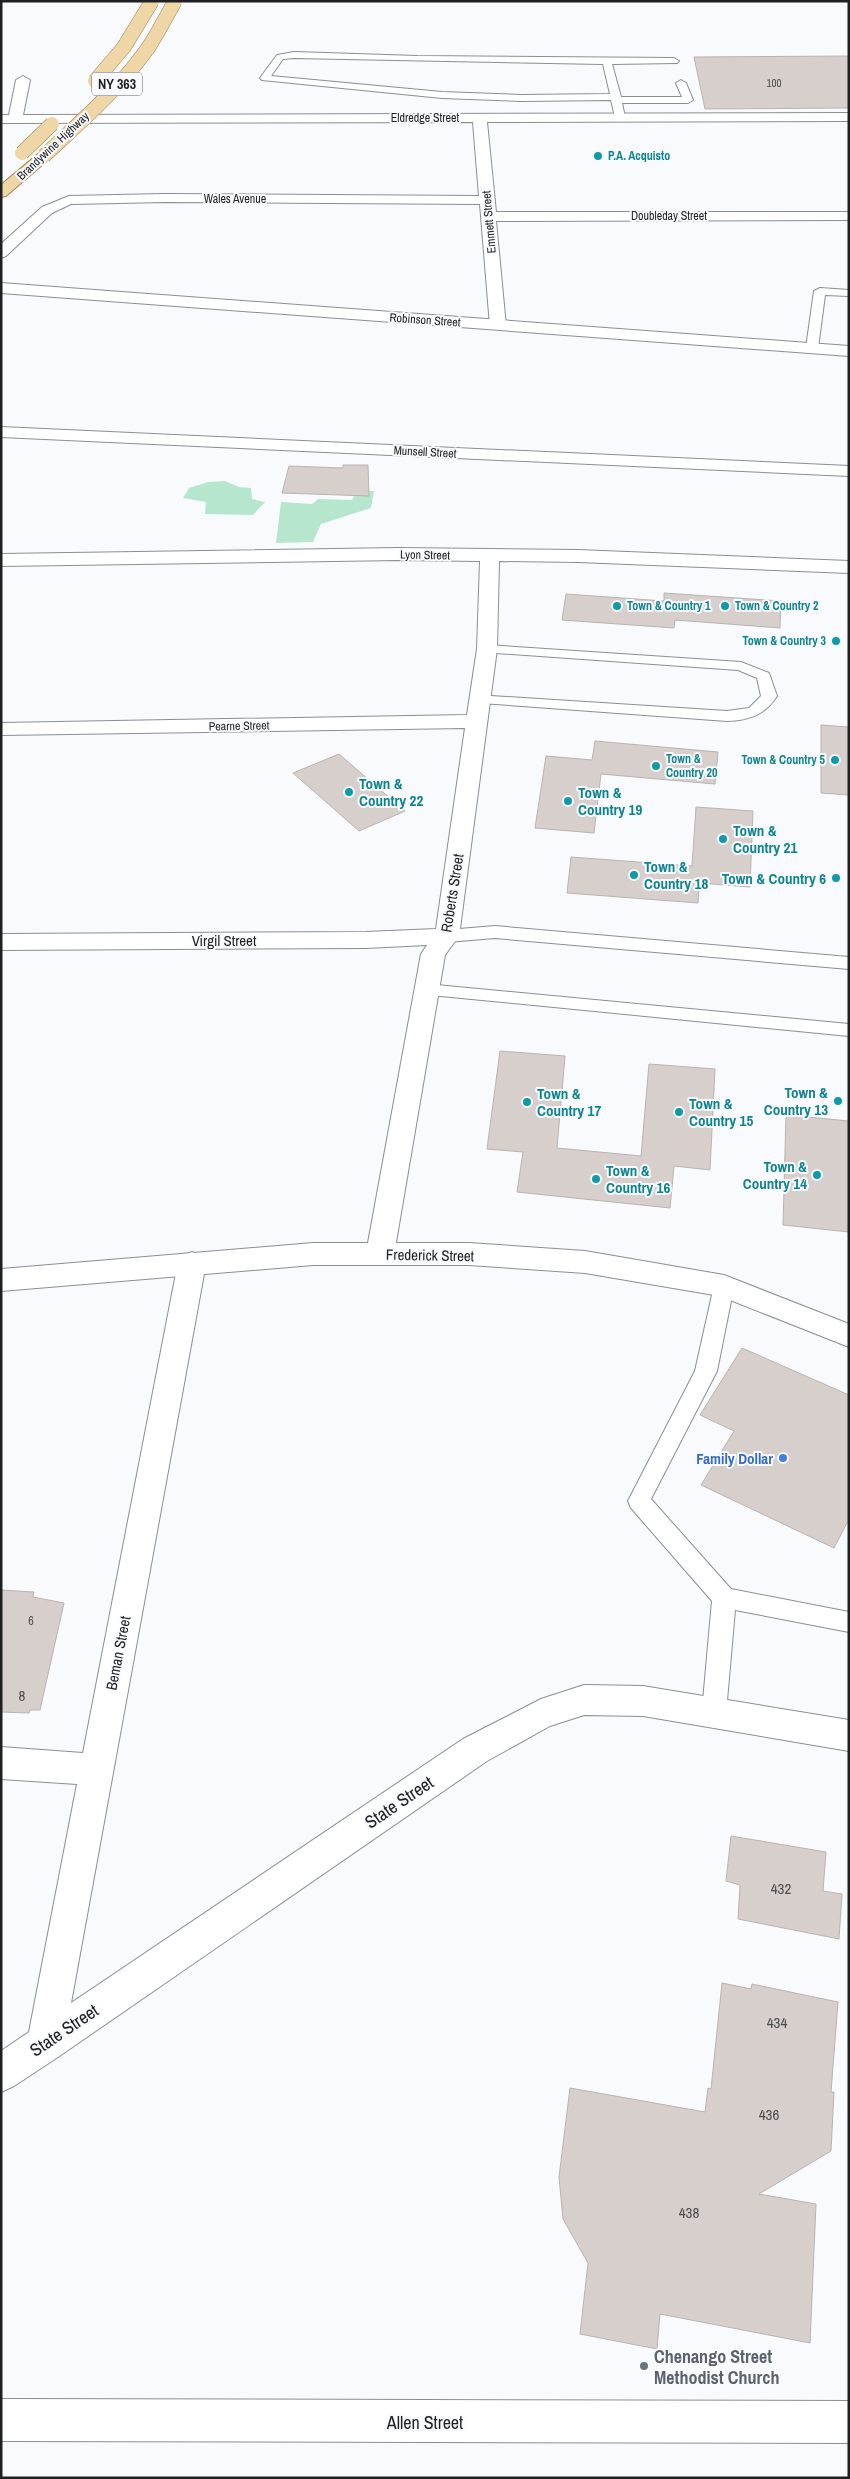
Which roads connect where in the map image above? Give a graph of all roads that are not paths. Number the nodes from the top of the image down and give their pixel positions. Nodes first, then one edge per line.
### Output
1 (152, 1) edge
2 (175, 1) edge
3 (607, 61) junction
4 (674, 61) dead end
5 (23, 80) dead end
6 (681, 83) dead end
7 (84, 92) dead end
8 (616, 99) junction
9 (70, 106) dead end
10 (849, 116) edge
11 (620, 117) junction
12 (8, 118) edge
13 (480, 118) junction
14 (8, 165) dead end
15 (1, 193) edge
16 (487, 200) junction
17 (849, 216) edge
18 (489, 217) junction
19 (1, 253) edge
20 (1, 288) edge
21 (849, 293) edge
22 (498, 326) junction
23 (812, 348) junction
24 (849, 351) edge
25 (1, 432) edge
26 (849, 471) edge
27 (490, 556) junction
28 (1, 560) edge
29 (849, 567) edge
30 (487, 648) junction
31 (480, 698) junction
32 (476, 721) junction
33 (1, 729) edge
34 (447, 936) junction
35 (1, 942) edge
36 (849, 963) edge
37 (426, 990) junction
38 (849, 1030) edge
39 (380, 1254) junction
40 (192, 1263) junction
41 (1, 1280) edge
42 (724, 1286) junction
43 (849, 1336) edge
44 (724, 1598) junction
45 (849, 1622) edge
46 (714, 1712) junction
47 (849, 1736) edge
48 (1, 1763) edge
49 (96, 1770) junction
50 (45, 2044) junction
51 (1, 2073) edge
52 (1, 2420) edge
53 (849, 2422) edge

1 - 7 main road, Brandywine Highway / NY 363, bridge
2 - 15 main road, Brandywine Highway / NY 363, bridge
3 - 4 lane
3 - 8 lane
3 - 8 lane
5 - 12 street
6 - 8 lane
8 - 11 lane
9 - 14 main road, Brandywine Highway, bridge
10 - 11 street, Eldredge Street
11 - 13 street, Eldredge Street
12 - 13 street, Eldredge Street
13 - 16 street, Emmett Street
16 - 18 street, Emmett Street
16 - 19 street, Wales Avenue
17 - 18 street, Doubleday Street
18 - 22 street, Emmett Street
20 - 22 street, Robinson Street
21 - 23 lane
22 - 23 street, Robinson Street
23 - 24 street, Robinson Street
25 - 26 street, Munsell Street
27 - 28 street, Lyon Street
27 - 29 street, Lyon Street
27 - 30 street, Roberts Street
30 - 31 street, Roberts Street
30 - 31 lane
31 - 32 street, Roberts Street
32 - 33 street, Pearne Street
32 - 34 street, Roberts Street
34 - 35 street, Virgil Street
34 - 36 lane
34 - 37 street, Roberts Street
37 - 38 lane
37 - 39 street, Roberts Street
39 - 40 street, Frederick Street
39 - 42 street, Frederick Street
40 - 41 street, Frederick Street
40 - 49 street, Beman Street
42 - 43 street, Frederick Street
42 - 44 lane
44 - 45 lane
44 - 46 lane
46 - 47 street, State Street
46 - 50 street, State Street
48 - 49 street
49 - 50 street, Beman Street
50 - 51 street, State Street
52 - 53 street, Allen Street

